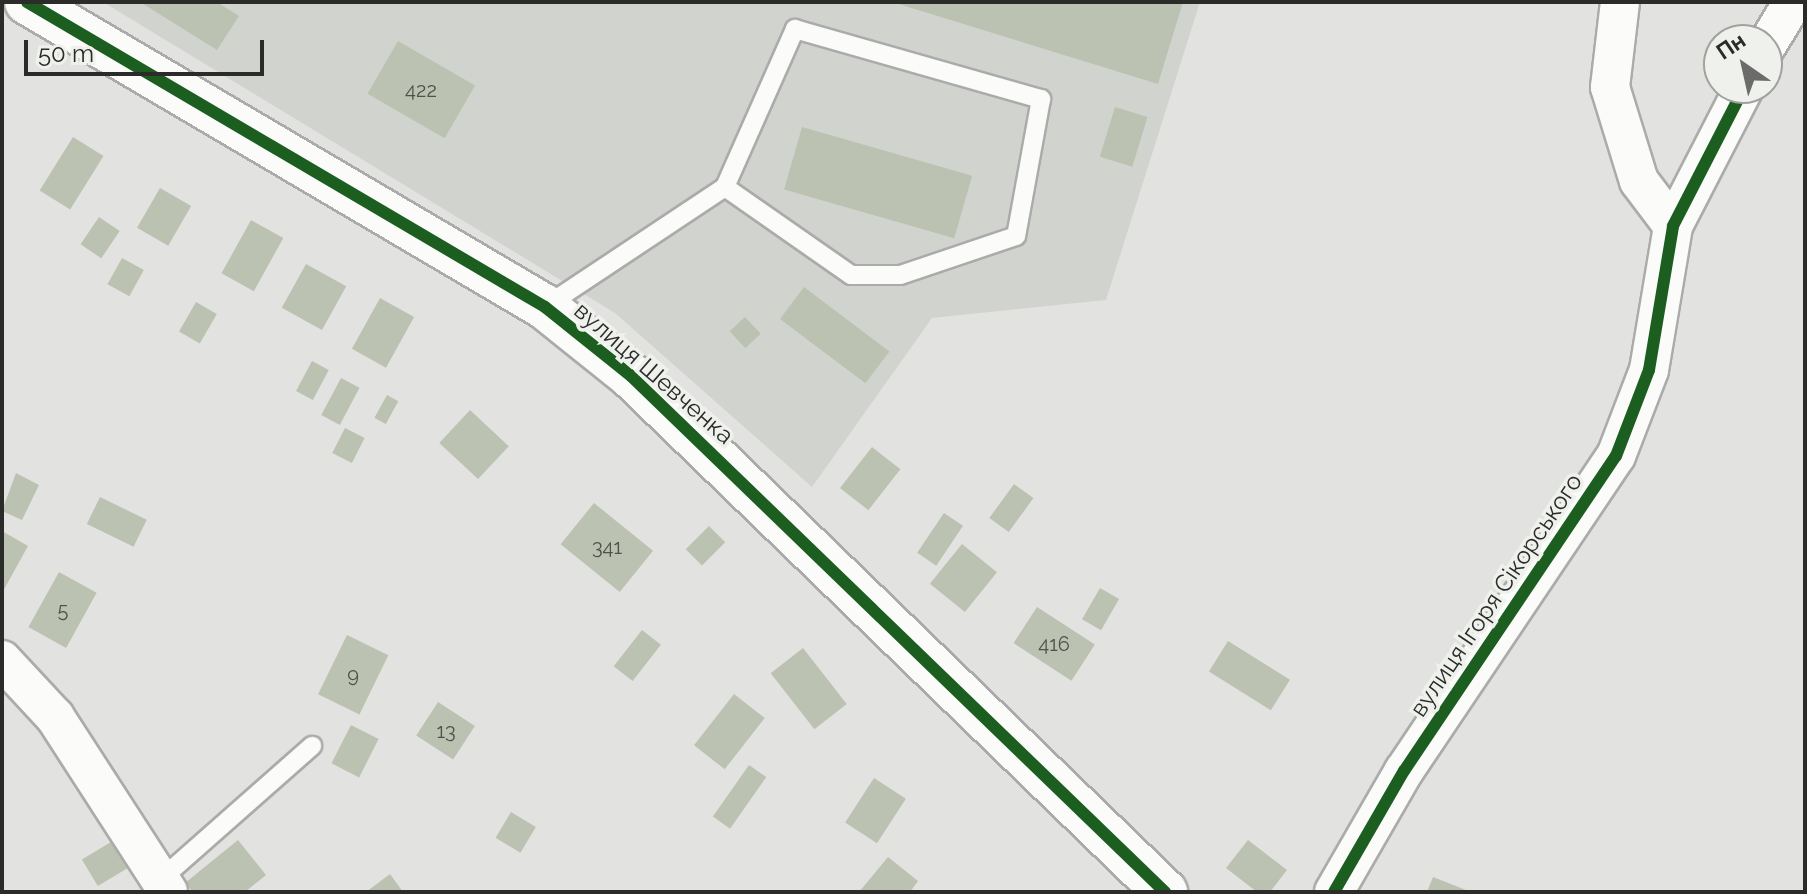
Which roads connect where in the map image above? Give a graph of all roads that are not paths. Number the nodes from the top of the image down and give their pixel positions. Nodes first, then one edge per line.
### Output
1 (27, 2) edge
2 (1620, 2) edge
3 (1784, 5) edge
4 (1776, 24) edge
5 (1736, 104) edge
6 (725, 187) junction
7 (1673, 226) junction
8 (545, 307) junction
9 (2, 660) edge
10 (312, 746) dead end
11 (164, 886) edge
12 (1165, 892) edge
13 (1334, 892) edge

1 - 8 street, вулиця Шевченка
2 - 7 street
3 - 4 street
5 - 7 street, вулиця Ігоря Сікорського
6 - 6 lane
6 - 8 lane
7 - 13 street, вулиця Ігоря Сікорського
8 - 12 street, вулиця Шевченка
9 - 11 street
10 - 11 lane

